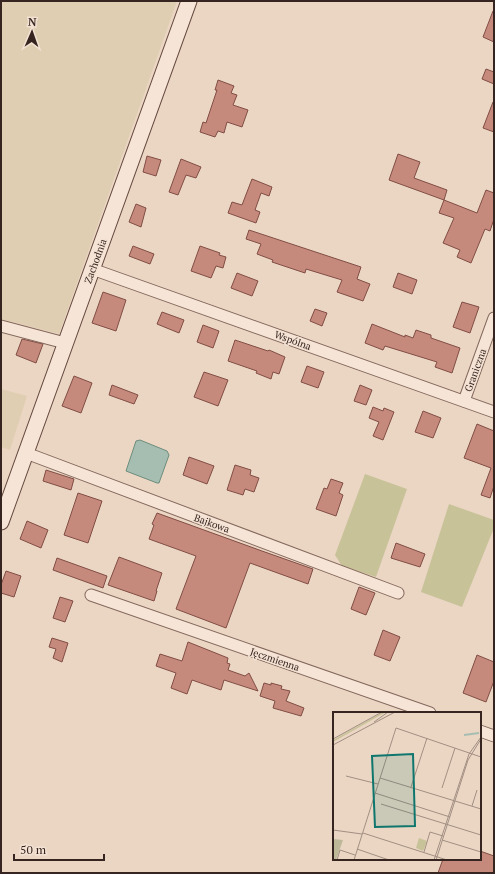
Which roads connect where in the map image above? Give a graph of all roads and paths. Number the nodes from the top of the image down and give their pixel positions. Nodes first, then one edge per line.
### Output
1 (189, 1) edge
2 (92, 269) junction
3 (494, 318) edge
4 (1, 326) edge
5 (66, 343) junction
6 (464, 401) junction
7 (494, 412) edge
8 (26, 453) junction
9 (1, 522) edge
10 (398, 593) dead end
11 (91, 595) dead end
12 (427, 712) edge
13 (481, 731) edge
14 (494, 736) edge

1 - 2 street, Zachodnia
2 - 5 street, Zachodnia
2 - 6 street, Wspólna
3 - 6 street, Graniczna
4 - 5 street
5 - 8 street, Zachodnia
6 - 7 street, Wspólna
8 - 9 street, Zachodnia
8 - 10 street, Bajkowa
11 - 12 street, Jęczmienna
13 - 14 street

